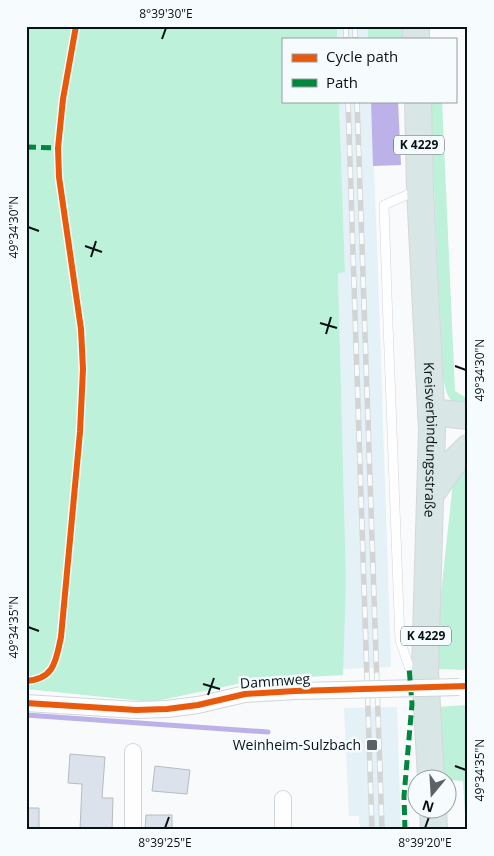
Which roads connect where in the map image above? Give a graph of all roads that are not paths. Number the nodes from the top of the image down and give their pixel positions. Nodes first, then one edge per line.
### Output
1 (418, 102) edge
2 (420, 189) junction
3 (468, 416) edge
4 (432, 421) junction
5 (468, 439) edge
6 (468, 448) edge
7 (430, 494) junction
8 (409, 667) dead end
9 (463, 686) edge
10 (26, 703) edge
11 (133, 752) dead end
12 (430, 768) edge
13 (283, 799) dead end
14 (133, 830) edge
15 (283, 830) edge

1 - 2 main road, Kreisverbindungsstraße / K 4229
2 - 4 main road, Kreisverbindungsstraße / K 4229
2 - 8 lane
3 - 4 main road
4 - 5 main road
4 - 7 main road, Kreisverbindungsstraße / K 4229
6 - 7 main road
7 - 12 main road, Kreisverbindungsstraße / K 4229
9 - 10 street, Dammweg, bridge
11 - 14 street
13 - 15 street

